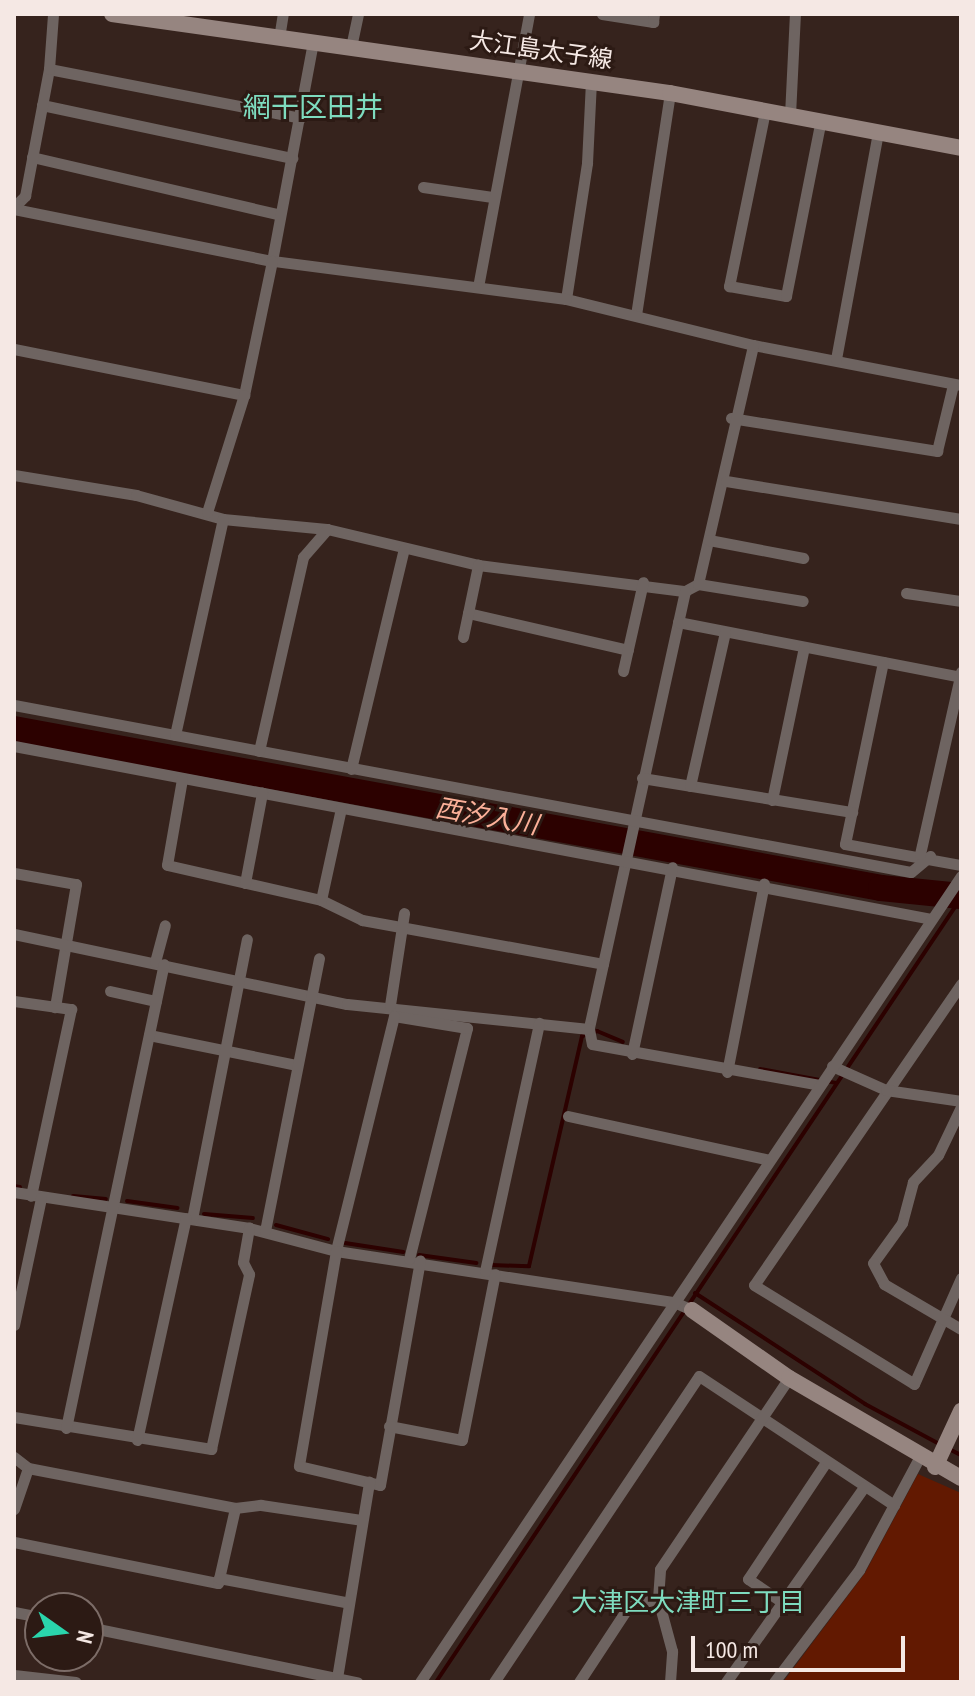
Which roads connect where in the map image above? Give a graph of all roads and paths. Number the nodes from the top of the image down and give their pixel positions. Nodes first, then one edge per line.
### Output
1 (53, 14) edge
2 (112, 14) edge
3 (283, 14) edge
4 (358, 14) edge
5 (529, 14) edge
6 (602, 14) edge
7 (654, 14) edge
8 (795, 14) edge
9 (279, 38) junction
10 (313, 42) junction
11 (351, 47) junction
12 (49, 69) junction
13 (519, 71) junction
14 (591, 81) junction
15 (670, 93) junction
16 (42, 105) junction
17 (765, 111) junction
18 (790, 115) junction
19 (300, 118) junction
20 (821, 120) junction
21 (878, 133) junction
22 (961, 148) edge
23 (32, 157) junction
24 (292, 158) junction
25 (423, 187) dead end
26 (492, 197) junction
27 (14, 208) edge
28 (277, 214) junction
29 (272, 261) junction
30 (478, 287) junction
31 (566, 299) junction
32 (636, 315) junction
33 (753, 345) junction
34 (14, 349) edge
35 (836, 359) junction
36 (957, 385) edge
37 (244, 395) junction
38 (731, 418) junction
39 (14, 475) edge
40 (726, 481) junction
41 (207, 512) junction
42 (223, 519) junction
43 (961, 519) edge
44 (327, 529) junction
45 (709, 540) junction
46 (404, 549) junction
47 (803, 558) dead end
48 (478, 565) junction
49 (643, 582) junction
50 (698, 584) junction
51 (685, 591) junction
52 (906, 593) dead end
53 (803, 601) dead end
54 (961, 601) edge
55 (468, 613) junction
56 (678, 622) junction
57 (725, 632) junction
58 (463, 637) dead end
59 (804, 647) junction
60 (628, 650) junction
61 (883, 662) junction
62 (623, 671) dead end
63 (961, 675) edge
64 (14, 705) edge
65 (175, 735) junction
66 (14, 746) edge
67 (259, 751) junction
68 (351, 769) junction
69 (642, 778) junction
70 (182, 779) junction
71 (690, 786) junction
72 (262, 793) junction
73 (772, 800) junction
74 (341, 808) junction
75 (852, 812) junction
76 (634, 825) junction
77 (961, 850) edge
78 (925, 855) junction
79 (626, 861) junction
80 (957, 864) edge
81 (672, 867) junction
82 (14, 873) edge
83 (961, 876) edge
84 (245, 883) junction
85 (764, 884) junction
86 (321, 900) junction
87 (404, 913) dead end
88 (931, 919) junction
89 (165, 925) dead end
90 (401, 926) junction
91 (14, 934) edge
92 (247, 939) dead end
93 (66, 942) junction
94 (319, 958) dead end
95 (160, 963) junction
96 (603, 964) junction
97 (238, 981) junction
98 (961, 984) edge
99 (110, 991) dead end
100 (311, 996) junction
101 (14, 1001) edge
102 (156, 1001) junction
103 (390, 1005) junction
104 (55, 1007) junction
105 (539, 1023) junction
106 (589, 1029) junction
107 (149, 1035) junction
108 (224, 1050) junction
109 (632, 1054) junction
110 (297, 1065) junction
111 (832, 1066) junction
112 (727, 1072) junction
113 (819, 1085) junction
114 (886, 1090) junction
115 (961, 1104) edge
116 (568, 1116) dead end
117 (769, 1160) junction
118 (14, 1192) edge
119 (36, 1197) junction
120 (115, 1206) junction
121 (189, 1218) junction
122 (249, 1228) junction
123 (265, 1231) junction
124 (336, 1251) junction
125 (414, 1260) junction
126 (490, 1272) junction
127 (961, 1278) edge
128 (674, 1302) junction
129 (692, 1310) joint
130 (942, 1319) junction
131 (14, 1325) edge
132 (961, 1329) edge
133 (789, 1378) junction
134 (961, 1411) edge
135 (14, 1417) edge
136 (761, 1418) junction
137 (389, 1426) junction
138 (66, 1428) junction
139 (137, 1440) junction
140 (14, 1457) edge
141 (919, 1458) junction
142 (826, 1462) junction
143 (935, 1467) junction
144 (28, 1468) junction
145 (961, 1478) edge
146 (369, 1482) junction
147 (864, 1487) junction
148 (894, 1505) junction
149 (235, 1508) junction
150 (14, 1509) edge
151 (361, 1520) junction
152 (14, 1542) edge
153 (219, 1578) junction
154 (658, 1599) junction
155 (345, 1602) junction
156 (782, 1602) junction
157 (104, 1630) edge
158 (14, 1675) edge
159 (337, 1678) junction
160 (76, 1682) edge
161 (357, 1682) edge
162 (420, 1682) edge
163 (494, 1682) edge
164 (579, 1682) edge
165 (670, 1682) edge
166 (726, 1682) edge
167 (774, 1682) edge

1 - 12 street
2 - 9 main road, 大江島太子線
3 - 9 street
4 - 11 street
5 - 13 street
6 - 7 street
8 - 18 street
9 - 10 main road, 大江島太子線
10 - 11 main road, 大江島太子線
10 - 19 street
11 - 13 main road, 大江島太子線
12 - 16 street
12 - 19 street
13 - 14 main road, 大江島太子線
13 - 26 street
14 - 15 main road, 大江島太子線
14 - 31 street
15 - 17 main road, 大江島太子線
15 - 32 street
16 - 23 street
16 - 24 street
17 - 18 main road, 大江島太子線
17 - 20 street
18 - 20 main road, 大江島太子線
19 - 24 street
20 - 21 main road, 大江島太子線
21 - 22 main road, 大江島太子線
21 - 35 street
23 - 27 street
23 - 28 street
24 - 28 street
25 - 26 street
26 - 30 street
27 - 29 street
28 - 29 street
29 - 30 street
29 - 37 street
30 - 31 street
31 - 32 street
32 - 33 street
33 - 35 street
33 - 38 street
34 - 37 street
35 - 36 street
36 - 38 street
37 - 41 street
38 - 40 street
39 - 41 street
40 - 43 street
40 - 45 street
41 - 42 street
42 - 44 street
42 - 65 street
44 - 46 street
44 - 67 street
45 - 47 street
45 - 50 street
46 - 48 street
46 - 68 street
48 - 49 street
48 - 55 street
49 - 51 street
49 - 60 street
50 - 51 street
50 - 53 street
51 - 56 street
52 - 54 street
55 - 58 street
55 - 60 street
56 - 57 street
56 - 69 street
57 - 59 street
57 - 71 street
59 - 61 street
59 - 73 street
60 - 62 street
61 - 63 street
61 - 75 street
63 - 78 street
64 - 65 street
65 - 67 street
66 - 70 street
67 - 68 street
68 - 76 street
69 - 71 street
69 - 76 street
70 - 72 street
70 - 84 street
71 - 73 street
72 - 74 street
72 - 84 street
73 - 75 street
74 - 79 street
74 - 86 street
75 - 78 street
76 - 78 street
76 - 79 street
77 - 80 street
78 - 80 street
79 - 81 street
79 - 96 street
81 - 85 street
81 - 109 street
82 - 93 street
83 - 88 street
84 - 86 street
85 - 88 street
85 - 112 street
86 - 90 street
87 - 90 street
88 - 111 street
89 - 95 street
90 - 96 street
90 - 103 street
91 - 93 street
92 - 97 street
93 - 95 street
93 - 104 street
94 - 100 street
95 - 97 street
95 - 102 street
96 - 106 street
97 - 100 street
97 - 108 street
98 - 114 street
99 - 102 street
100 - 103 street
100 - 110 street
101 - 104 street
102 - 107 street
103 - 105 street
104 - 119 street
105 - 106 street
105 - 126 street
106 - 109 street
107 - 108 street
107 - 120 street
108 - 110 street
108 - 121 street
109 - 112 street
110 - 123 street
111 - 113 street
111 - 114 street
112 - 113 street
113 - 117 street
114 - 115 street
114 - 130 street
115 - 130 street
116 - 117 street
117 - 128 street
118 - 119 street
119 - 120 street
119 - 131 street
120 - 121 street
120 - 138 street
121 - 122 street
121 - 139 street
122 - 123 street
122 - 139 street
123 - 124 street
124 - 125 street
124 - 125 street
124 - 146 street
125 - 126 street
125 - 137 street
126 - 128 street
126 - 137 street
127 - 130 street
128 - 129 street
128 - 162 street
129 - 133 main road
130 - 132 street
133 - 136 street
133 - 141 main road
134 - 143 main road
135 - 138 street
136 - 142 street
136 - 154 street
136 - 163 street
137 - 146 street
138 - 139 street
140 - 144 street
141 - 143 main road
141 - 148 street
142 - 147 street
142 - 156 street
143 - 145 main road
144 - 149 street
144 - 150 street
146 - 151 street
147 - 148 street
147 - 156 street
148 - 167 street
149 - 151 street
149 - 153 street
151 - 155 street
152 - 153 street
153 - 155 street
154 - 164 street
154 - 165 street
155 - 159 street
156 - 166 street
157 - 159 street
158 - 160 street
159 - 161 street

